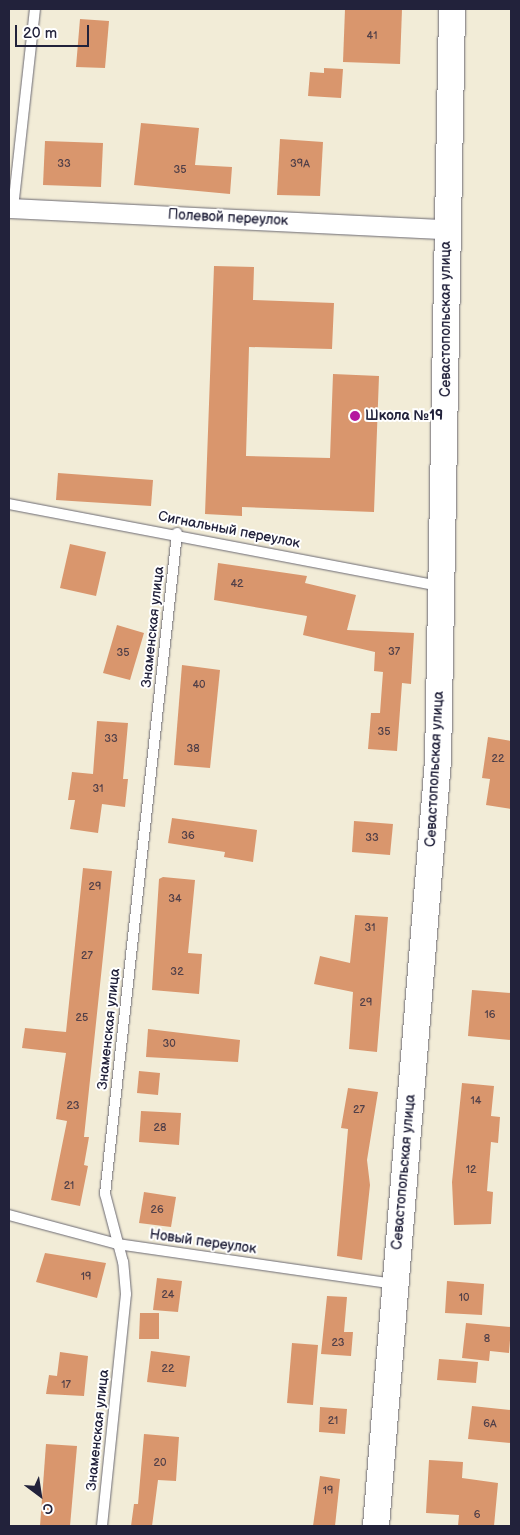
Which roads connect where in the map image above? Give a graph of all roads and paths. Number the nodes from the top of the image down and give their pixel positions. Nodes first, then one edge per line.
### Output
1 (35, 9) edge
2 (452, 9) edge
3 (11, 208) edge
4 (446, 229) junction
5 (9, 504) edge
6 (177, 533) junction
7 (443, 587) junction
8 (9, 1215) edge
9 (117, 1244) junction
10 (395, 1284) junction
11 (102, 1526) edge
12 (376, 1526) edge

1 - 3 lane
2 - 4 street, Севастопольская улица
3 - 4 street, Полевой переулок
4 - 7 street, Севастопольская улица
5 - 6 lane, Сигнальный переулок
6 - 7 lane, Сигнальный переулок
6 - 9 lane, Знаменская улица
7 - 10 street, Севастопольская улица
8 - 9 lane, Новый переулок
9 - 10 lane, Новый переулок
9 - 11 lane, Знаменская улица
10 - 12 street, Севастопольская улица

